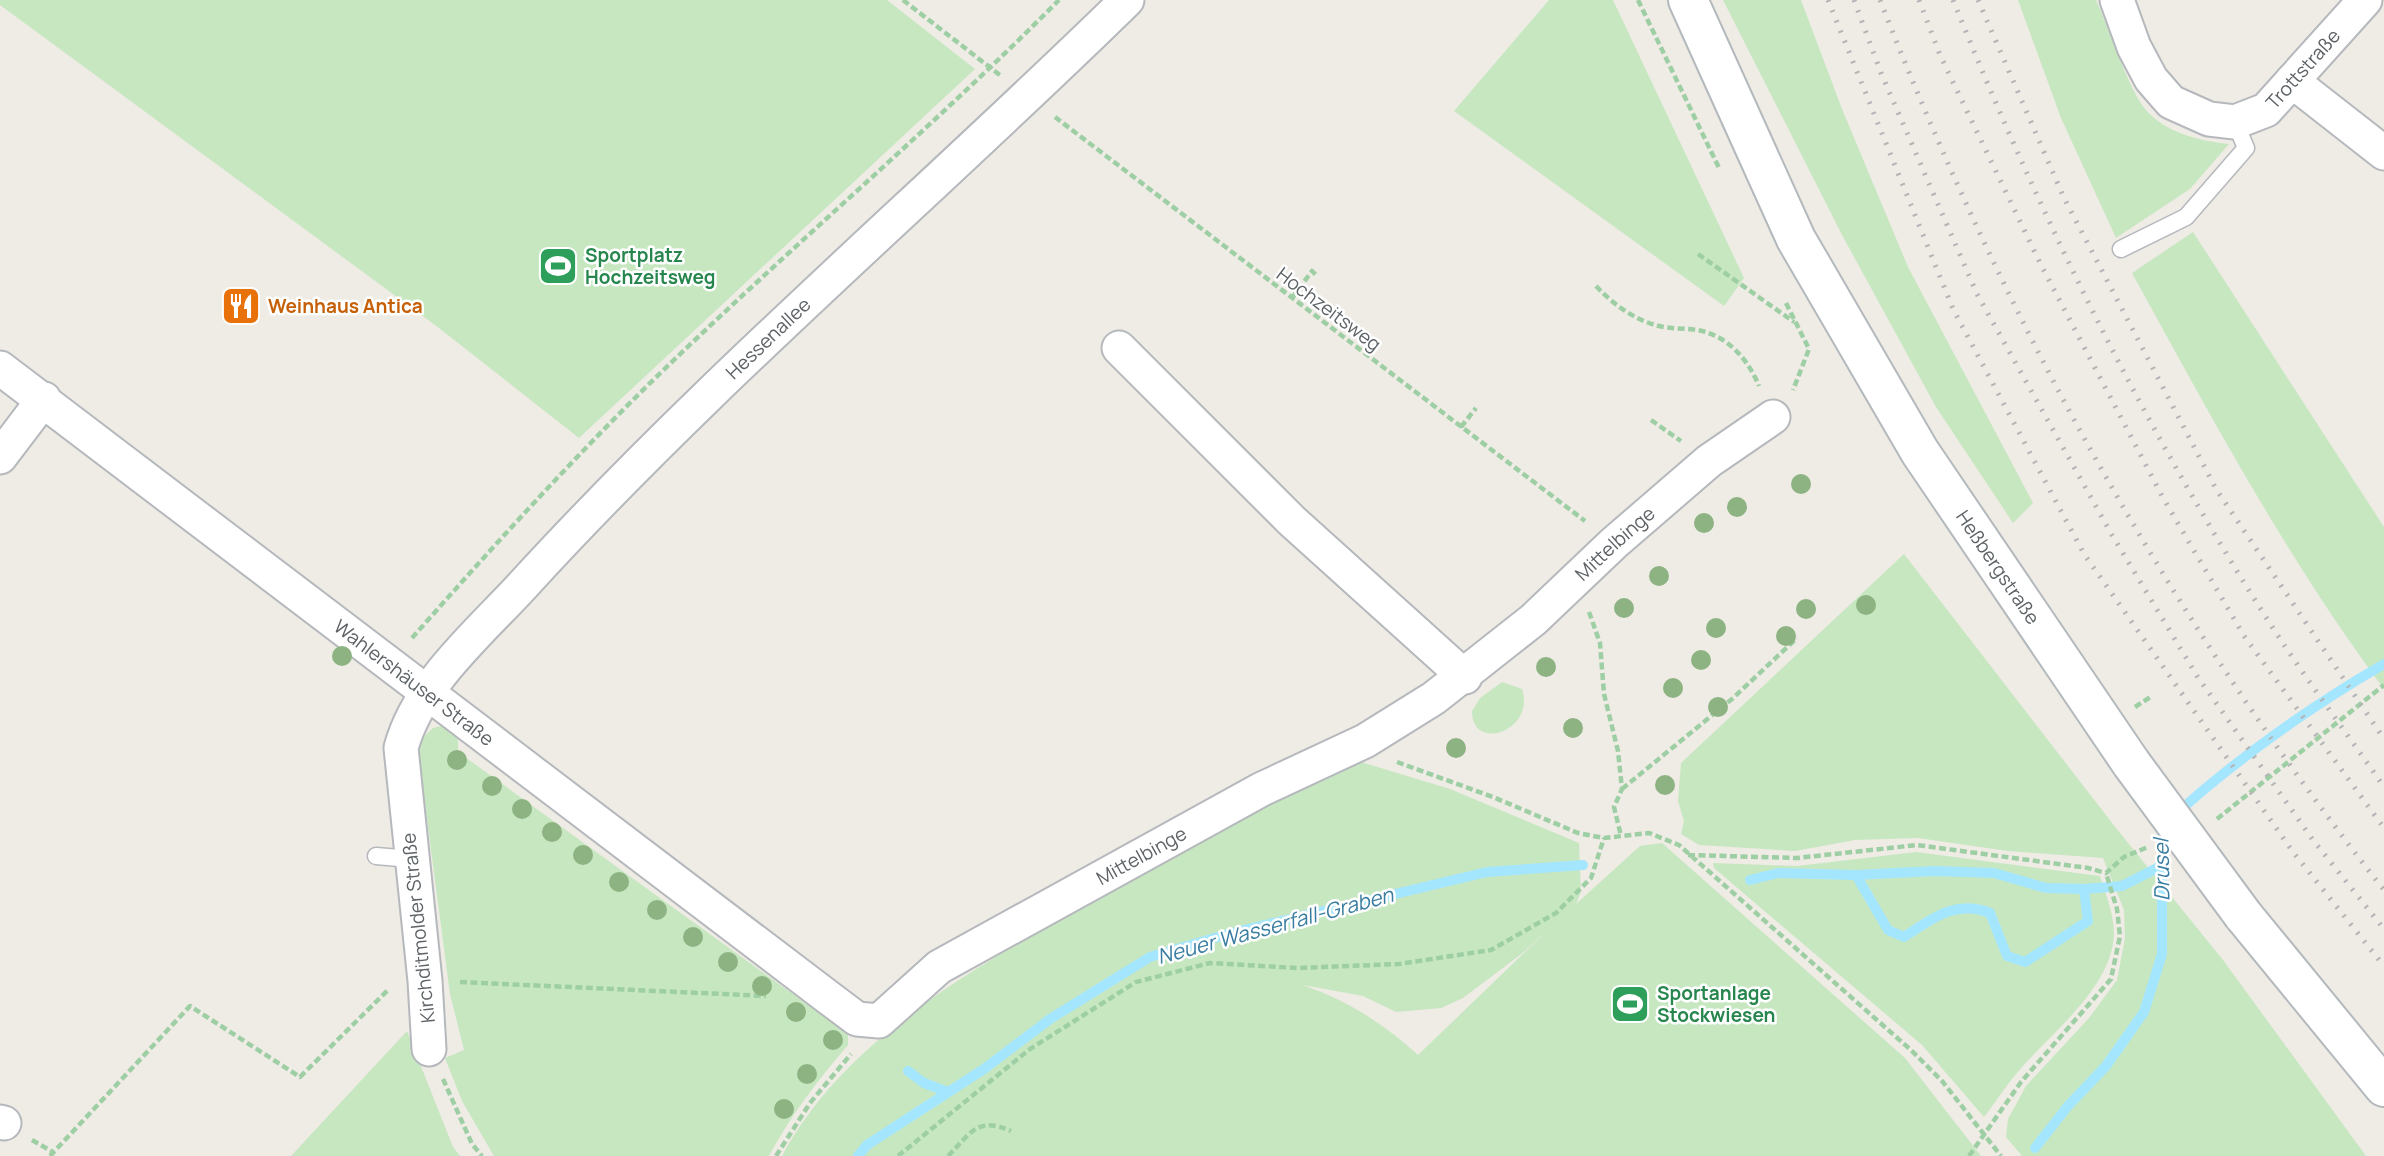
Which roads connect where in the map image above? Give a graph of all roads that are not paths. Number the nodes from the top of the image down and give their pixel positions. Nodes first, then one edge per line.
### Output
1 (1127, 0) edge
2 (1688, 0) edge
3 (2117, 0) edge
4 (2365, 0) edge
5 (2292, 81) junction
6 (2235, 122) junction
7 (2384, 153) edge
8 (2122, 249) dead end
9 (1119, 348) dead end
10 (0, 368) edge
11 (44, 399) junction
12 (1773, 417) road end
13 (0, 457) edge
14 (1465, 677) junction
15 (428, 695) junction
16 (376, 856) dead end
17 (411, 859) junction
18 (878, 1021) joint
19 (429, 1049) road end
20 (2384, 1087) edge

1 - 15 street, Hessenallee
2 - 20 main road, Heßbergstraße, bridge
3 - 6 street
4 - 5 street, Trottstraße
5 - 6 street, Trottstraße
5 - 7 street
6 - 8 lane
9 - 14 street
10 - 11 street, Wahlershäuser Straße
11 - 13 street
11 - 15 street, Wahlershäuser Straße
12 - 14 street, Mittelbinge
14 - 18 street, Mittelbinge
15 - 17 street, Kirchditmolder Straße
15 - 18 street, Wahlershäuser Straße
16 - 17 lane
17 - 19 street, Kirchditmolder Straße

